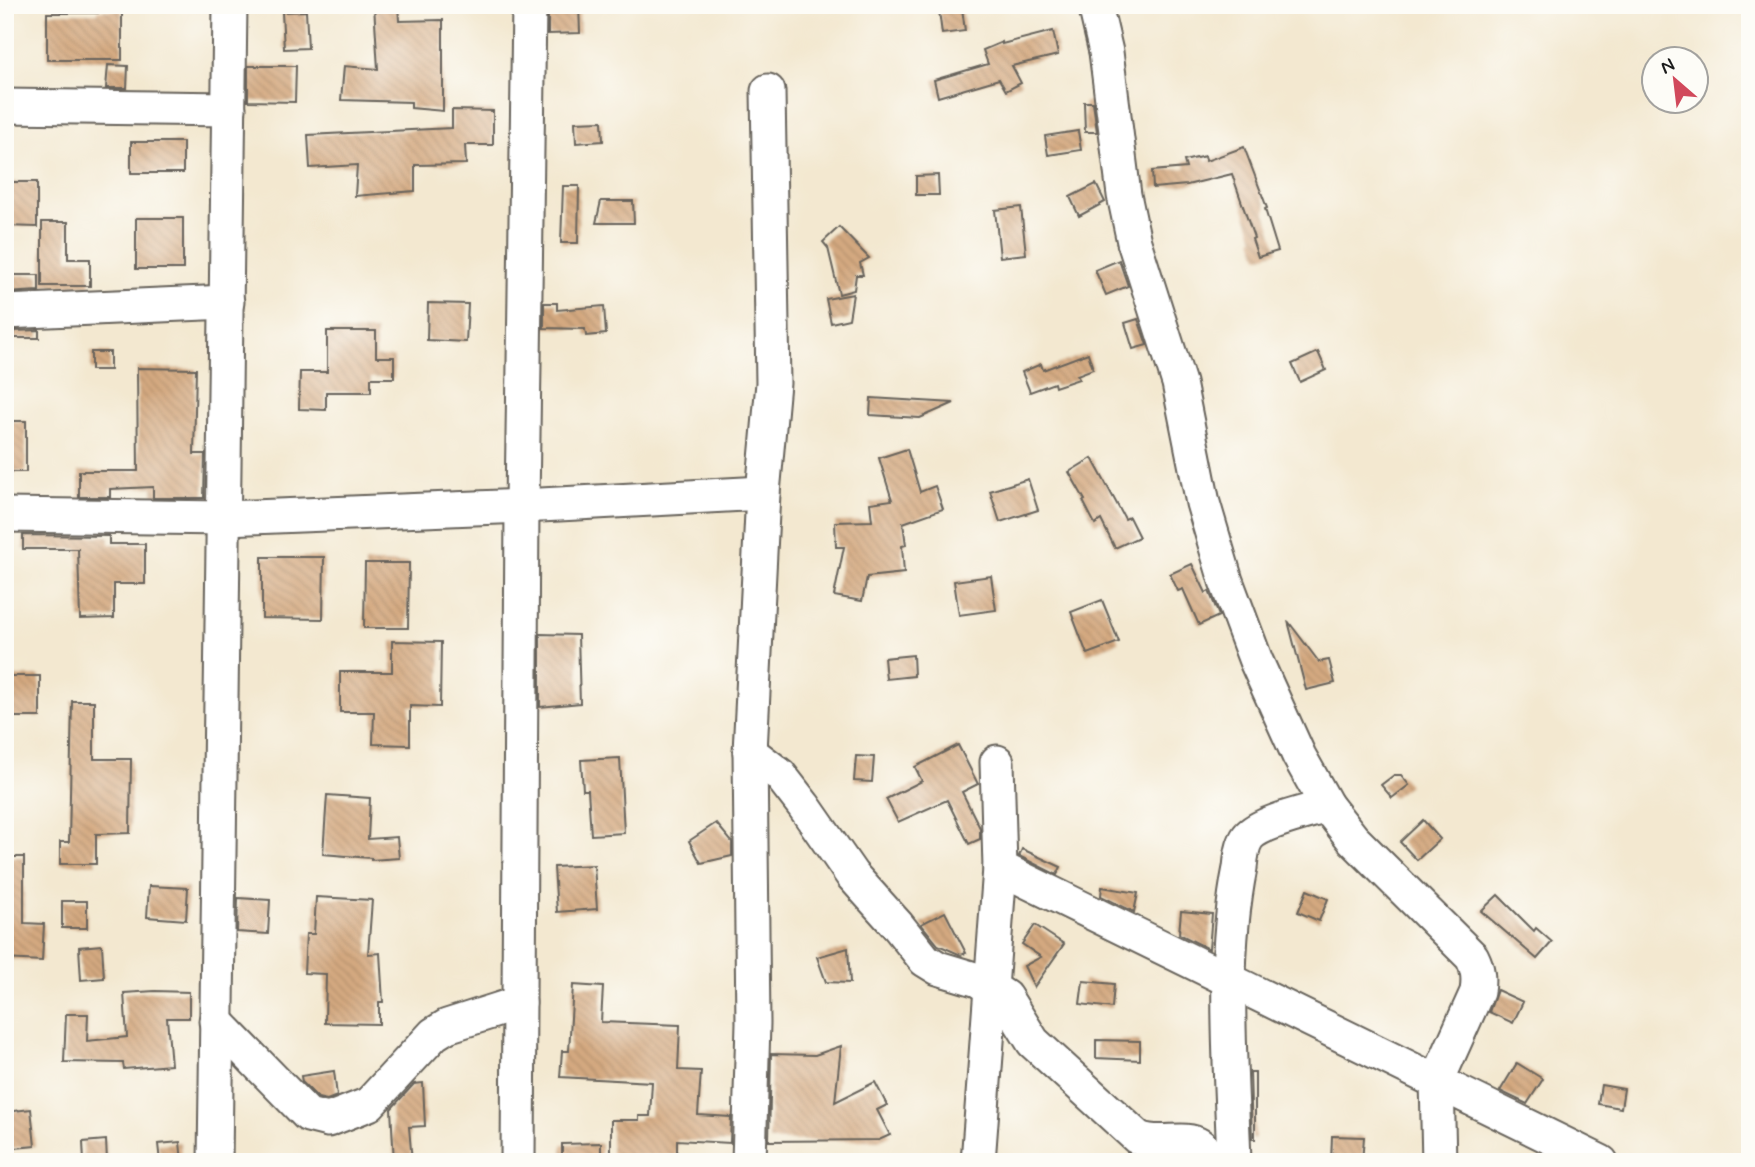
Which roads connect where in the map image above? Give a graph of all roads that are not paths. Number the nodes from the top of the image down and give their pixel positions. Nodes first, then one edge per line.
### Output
1 (230, 5) edge
2 (529, 5) edge
3 (1095, 5) edge
4 (768, 91) dead end
5 (5, 106) edge
6 (229, 109) junction
7 (227, 302) junction
8 (5, 312) edge
9 (763, 493) junction
10 (522, 506) junction
11 (5, 515) edge
12 (225, 518) junction
13 (750, 752) junction
14 (997, 762) dead end
15 (1327, 806) junction
16 (1000, 867) junction
17 (1229, 981) junction
18 (991, 989) junction
19 (519, 1003) junction
20 (216, 1021) junction
21 (1437, 1081) junction
22 (215, 1162) edge
23 (518, 1162) edge
24 (749, 1162) edge
25 (978, 1162) edge
26 (1215, 1162) edge
27 (1234, 1162) edge
28 (1438, 1162) edge
29 (1601, 1162) edge

1 - 6 street
2 - 10 street
3 - 15 street
4 - 9 street
5 - 6 street
6 - 7 street
7 - 8 street
7 - 12 street
9 - 10 street
9 - 13 street
10 - 12 street
10 - 19 street
11 - 12 street
12 - 20 street
13 - 18 street
13 - 24 street
14 - 16 street
15 - 17 street
15 - 21 street
16 - 17 street
16 - 18 street
17 - 21 street
17 - 27 street
18 - 25 street
18 - 26 street
19 - 20 street
19 - 23 street
20 - 22 street
21 - 28 street
21 - 29 street

